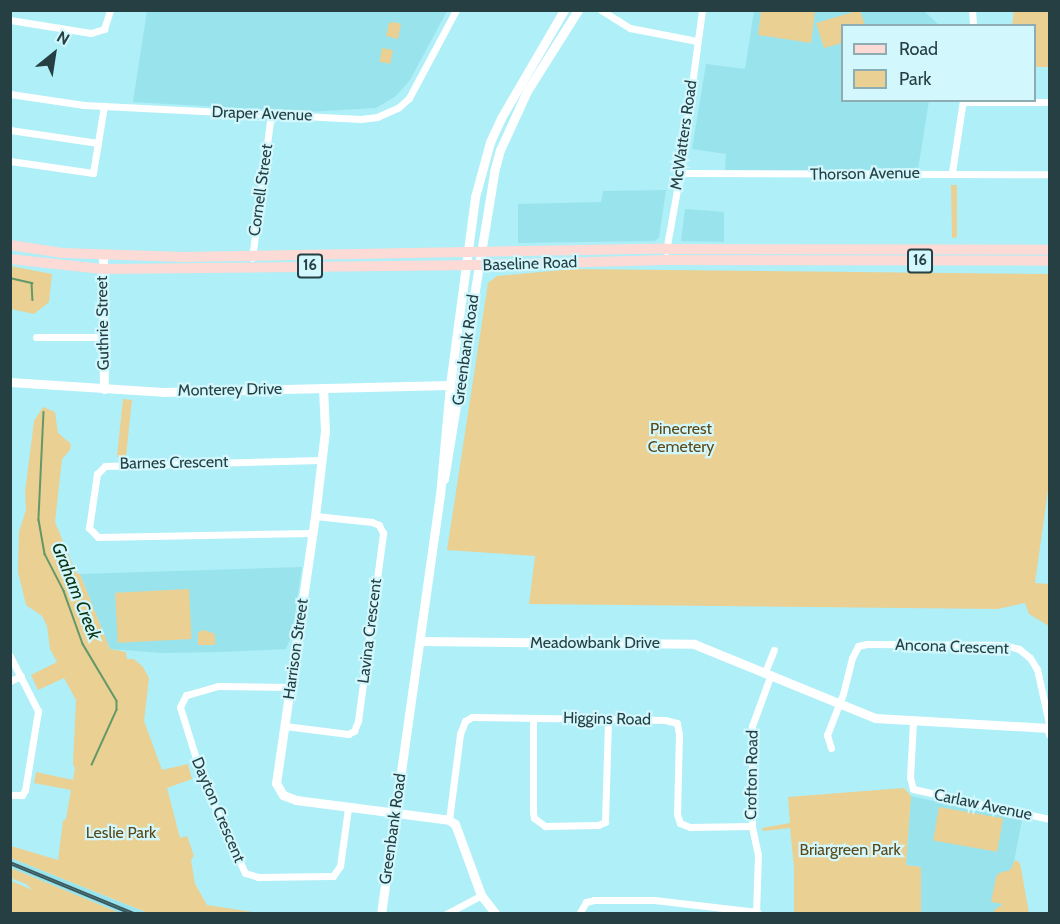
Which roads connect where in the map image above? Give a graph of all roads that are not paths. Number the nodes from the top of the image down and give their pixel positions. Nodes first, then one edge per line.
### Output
1 (110, 10) edge
2 (456, 10) edge
3 (564, 10) edge
4 (578, 10) edge
5 (601, 10) edge
6 (702, 10) edge
7 (10, 20) edge
8 (697, 41) junction
9 (10, 94) edge
10 (963, 102) edge
11 (104, 106) junction
12 (271, 114) junction
13 (10, 130) edge
14 (98, 143) junction
15 (10, 160) edge
16 (952, 172) junction
17 (680, 173) junction
18 (1050, 174) edge
19 (10, 246) edge
20 (1050, 250) edge
21 (466, 251) junction
22 (480, 251) junction
23 (665, 255) junction
24 (103, 256) junction
25 (10, 259) edge
26 (251, 260) junction
27 (1050, 261) edge
28 (464, 265) junction
29 (478, 265) junction
30 (102, 269) junction
31 (102, 337) junction
32 (36, 338) dead end
33 (10, 382) edge
34 (450, 385) junction
35 (323, 388) junction
36 (104, 390) junction
37 (321, 460) junction
38 (440, 495) junction
39 (315, 516) junction
40 (312, 533) junction
41 (420, 641) junction
42 (774, 650) dead end
43 (10, 656) edge
44 (768, 673) junction
45 (21, 676) junction
46 (10, 681) edge
47 (289, 687) junction
48 (840, 704) junction
49 (533, 718) junction
50 (608, 720) junction
51 (913, 722) junction
52 (285, 726) junction
53 (1049, 730) edge
54 (831, 748) dead end
55 (10, 795) edge
56 (348, 808) junction
57 (395, 814) junction
58 (1050, 819) edge
59 (449, 820) junction
60 (752, 826) junction
61 (481, 895) junction
62 (756, 913) edge
63 (381, 914) edge
64 (446, 914) edge
65 (496, 914) edge
66 (579, 914) edge

1 - 7 street
2 - 12 street, Draper Avenue
3 - 21 street, Greenbank Road
4 - 22 street, Greenbank Road
5 - 8 street
6 - 8 street, McWatters Road
8 - 17 street, McWatters Road
9 - 11 street, Draper Avenue
10 - 16 street
11 - 12 street, Draper Avenue
11 - 14 street
12 - 26 street, Cornell Street
13 - 14 street
14 - 15 street
16 - 17 street, Thorson Avenue
16 - 18 street, Thorson Avenue
17 - 23 street, McWatters Road
19 - 24 main road, Baseline Road / 16
20 - 23 main road, Baseline Road / 16
21 - 22 main road, Baseline Road / 16
21 - 26 main road, Baseline Road / 16
21 - 28 street, Greenbank Road
22 - 23 main road, Baseline Road / 16
22 - 29 street, Greenbank Road
23 - 27 main road, Baseline Road / 16
23 - 29 main road, Baseline Road / 16
24 - 26 main road, Baseline Road / 16
24 - 30 street, Guthrie Street
25 - 30 main road, Baseline Road / 16
26 - 28 main road, Baseline Road / 16
26 - 30 main road, Baseline Road / 16
28 - 29 main road, Baseline Road / 16
28 - 34 street, Greenbank Road
29 - 38 street, Greenbank Road
30 - 31 street, Guthrie Street
31 - 32 street
31 - 36 street, Guthrie Street
33 - 36 street, Monterey Drive
34 - 35 street, Monterey Drive
34 - 38 street, Greenbank Road
35 - 36 street, Monterey Drive
35 - 37 street, Harrison Street
37 - 39 street, Harrison Street
37 - 40 street, Barnes Crescent
38 - 41 street, Greenbank Road
39 - 40 street, Harrison Street
39 - 52 street, Lavina Crescent
40 - 47 street, Harrison Street
41 - 44 street, Meadowbank Drive
41 - 57 street, Greenbank Road
42 - 44 street
43 - 45 street
44 - 48 street, Meadowbank Drive
44 - 60 street, Crofton Road
45 - 46 street
45 - 55 street
47 - 52 street, Harrison Street
47 - 56 street, Dayton Crescent
48 - 51 street, Meadowbank Drive
48 - 53 street, Ancona Crescent
48 - 54 street
49 - 50 street, Higgins Road
49 - 50 street
49 - 59 street, Higgins Road
50 - 60 street, Higgins Road
51 - 53 street, Meadowbank Drive
51 - 58 street, Carlaw Avenue
52 - 56 street, Harrison Street
56 - 57 street, Harrison Street
57 - 59 street, Harrison Street
57 - 63 street, Greenbank Road
59 - 61 street
60 - 62 street, Crofton Road
61 - 64 street
61 - 65 street
62 - 66 street

